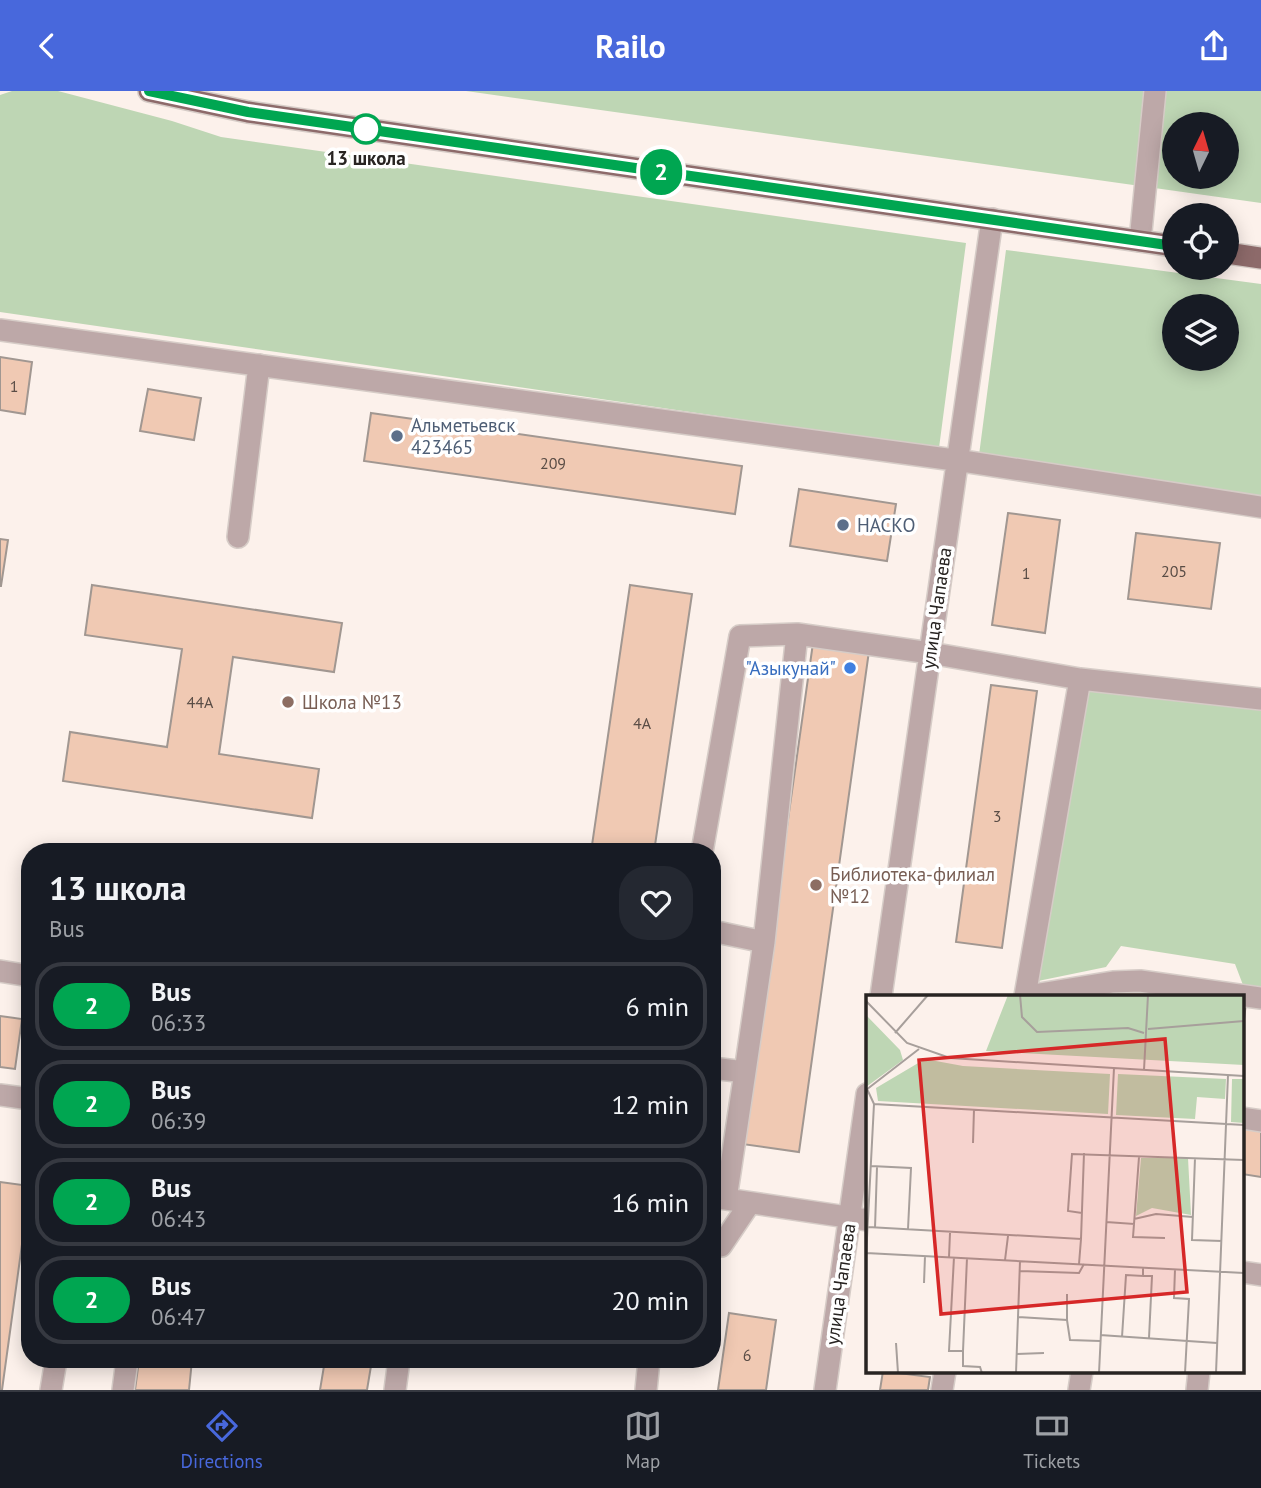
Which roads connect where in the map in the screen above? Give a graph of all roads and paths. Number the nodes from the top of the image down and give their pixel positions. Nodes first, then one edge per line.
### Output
1 (149, 91) edge
2 (1155, 91) edge
3 (992, 219) junction
4 (1140, 240) junction
5 (1162, 244) edge
6 (1239, 255) edge
7 (1261, 258) edge
8 (0, 330) edge
9 (258, 365) junction
10 (957, 461) junction
11 (1261, 507) edge
12 (238, 537) dead end
13 (797, 634) junction
14 (930, 653) junction
15 (1080, 679) junction
16 (1261, 699) edge
17 (704, 843) edge
18 (721, 933) edge
19 (764, 942) junction
20 (0, 971) edge
21 (21, 974) edge
22 (881, 995) edge
23 (1026, 995) edge
24 (1032, 995) edge
25 (1240, 995) edge
26 (721, 1069) edge
27 (745, 1072) junction
28 (0, 1095) edge
29 (21, 1098) edge
30 (866, 1110) edge
31 (721, 1188) edge
32 (721, 1198) edge
33 (750, 1203) junction
34 (859, 1218) edge
35 (721, 1247) edge
36 (55, 1368) edge
37 (126, 1368) edge
38 (398, 1368) edge
39 (648, 1368) edge
40 (51, 1390) edge
41 (123, 1390) edge
42 (395, 1390) edge
43 (646, 1390) edge
44 (825, 1390) edge

1 - 3 main road
2 - 4 street
3 - 4 main road
3 - 10 street, улица Чапаева
4 - 5 main road
6 - 7 main road
8 - 9 street
9 - 10 street
9 - 12 street
10 - 11 street
10 - 14 street, улица Чапаева
13 - 14 street
13 - 17 street
13 - 19 street
14 - 15 street
14 - 22 street, улица Чапаева
15 - 16 street
15 - 23 street
18 - 19 street
19 - 27 street
20 - 21 street
24 - 25 street
26 - 27 street
27 - 31 street
28 - 29 street
30 - 34 street, улица Чапаева
32 - 33 street
33 - 34 street
33 - 35 street
34 - 44 street, улица Чапаева
36 - 40 street
37 - 41 street
38 - 42 street
39 - 43 street

